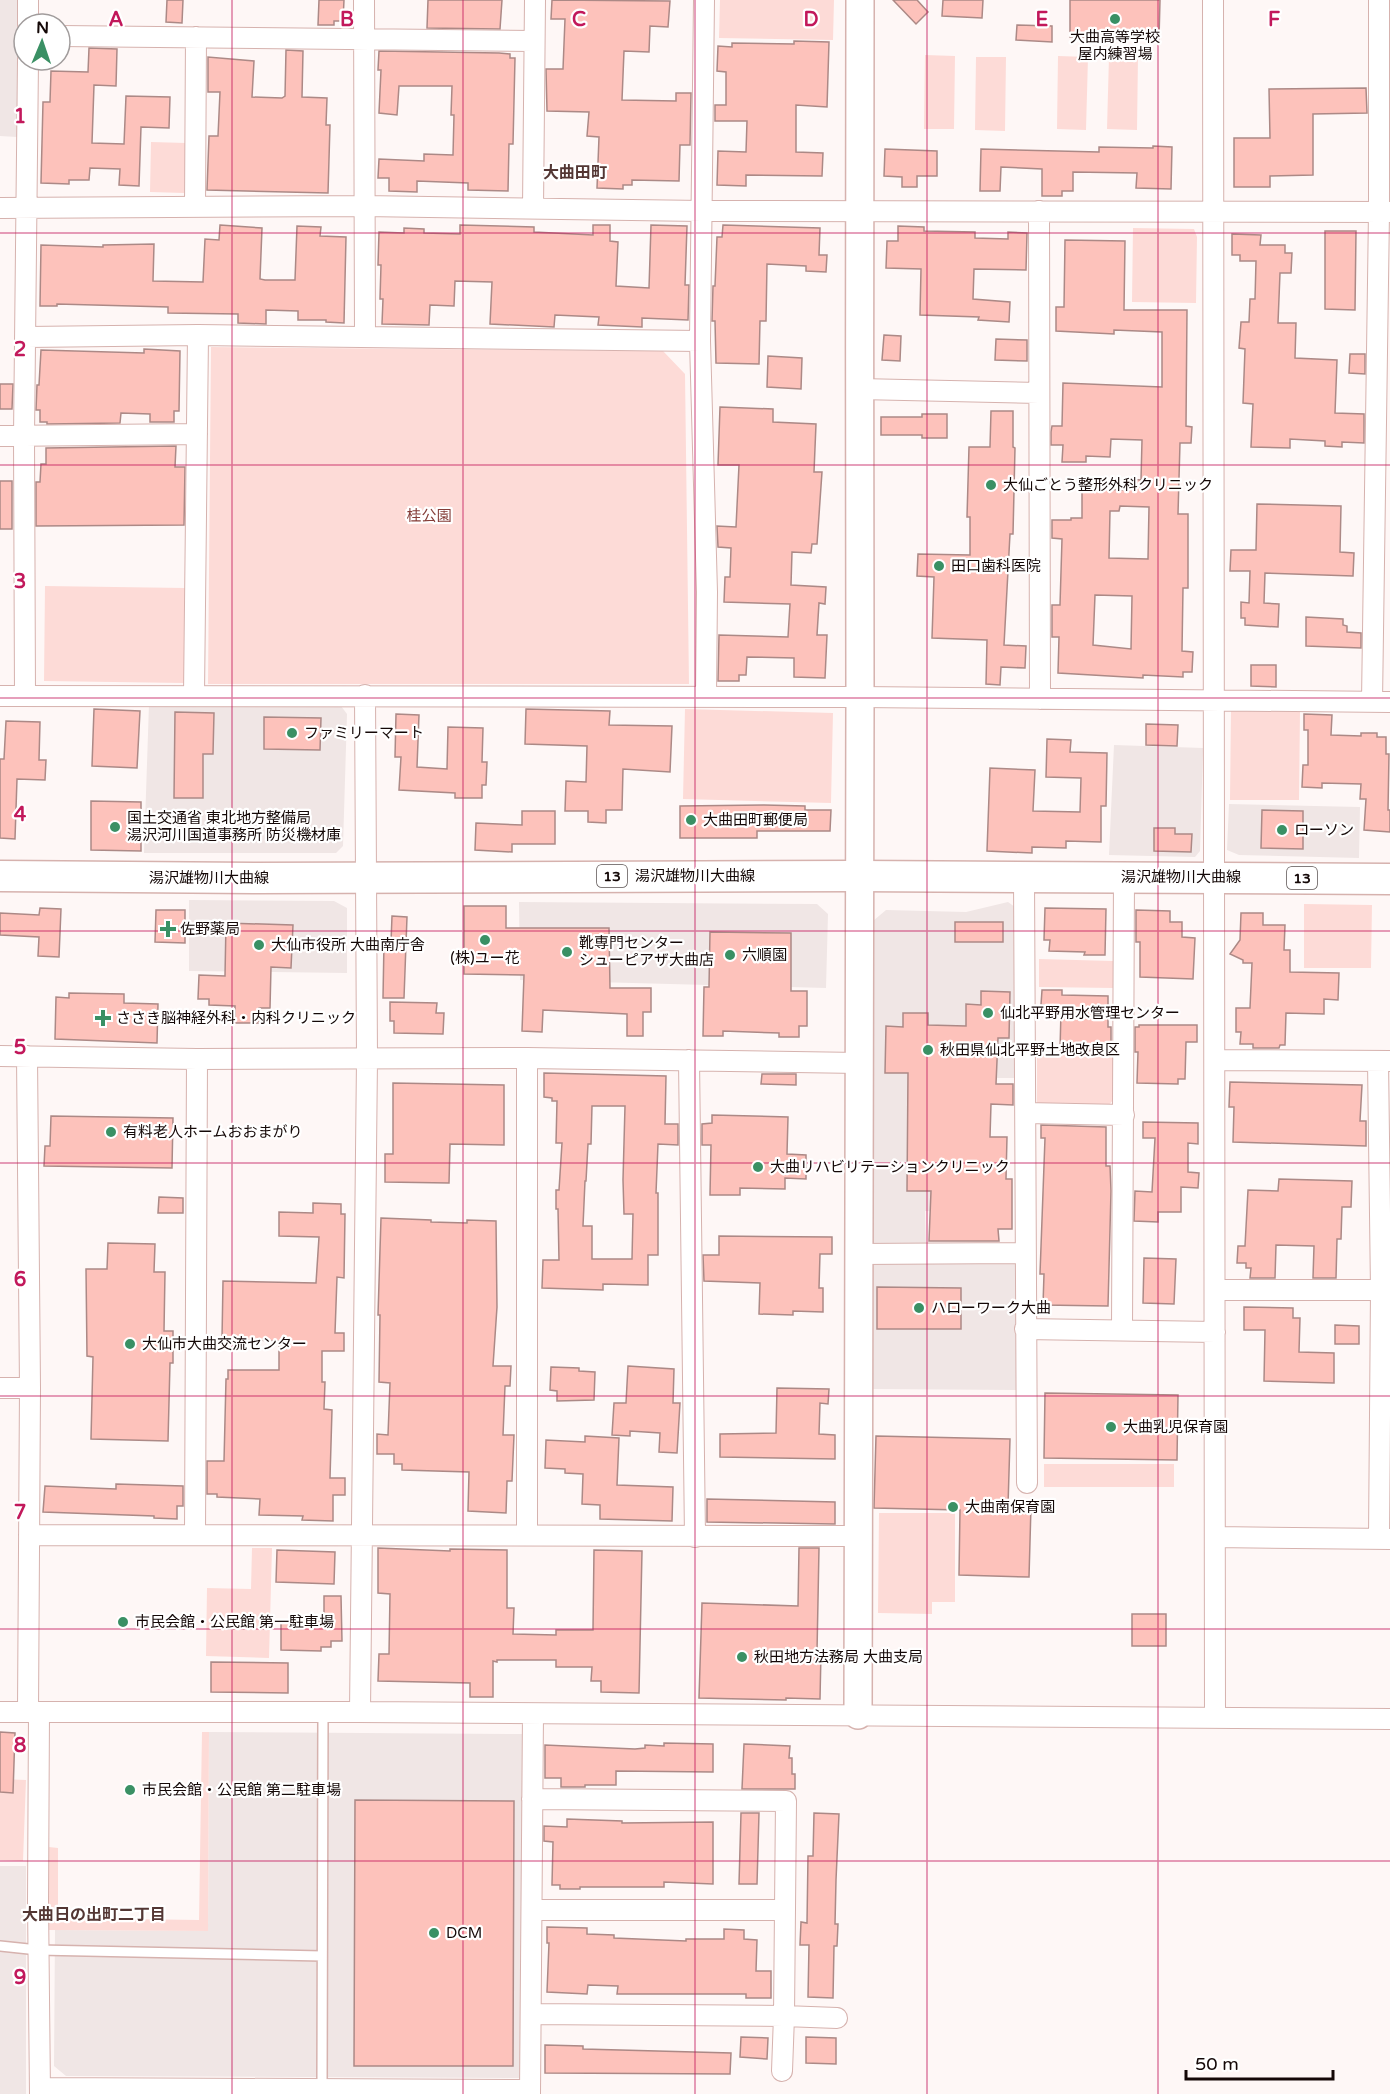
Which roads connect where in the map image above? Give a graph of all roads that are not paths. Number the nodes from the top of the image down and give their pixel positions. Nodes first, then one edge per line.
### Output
1 (364, 0) edge
2 (535, 0) edge
3 (704, 0) edge
4 (860, 0) edge
5 (1213, 0) edge
6 (1379, 0) edge
7 (72, 36) edge
8 (196, 37) junction
9 (364, 39) junction
10 (534, 41) junction
11 (28, 72) edge
12 (195, 206) junction
13 (364, 206) junction
14 (0, 208) edge
15 (28, 208) junction
16 (533, 208) junction
17 (858, 210) junction
18 (702, 211) junction
19 (1039, 211) junction
20 (1384, 212) edge
21 (1213, 213) junction
22 (198, 336) junction
23 (27, 337) junction
24 (365, 337) junction
25 (700, 341) junction
26 (859, 388) junction
27 (1039, 393) junction
28 (197, 434) junction
29 (0, 436) edge
30 (24, 437) junction
31 (25, 695) junction
32 (365, 695) junction
33 (0, 696) edge
34 (194, 696) junction
35 (706, 696) junction
36 (860, 697) junction
37 (1040, 699) junction
38 (1213, 700) junction
39 (1381, 702) edge
40 (0, 876) edge
41 (858, 876) junction
42 (1024, 876) junction
43 (367, 877) junction
44 (1124, 877) junction
45 (1214, 878) junction
46 (1390, 879) edge
47 (0, 1056) edge
48 (27, 1056) junction
49 (527, 1058) junction
50 (197, 1059) junction
51 (367, 1059) junction
52 (689, 1060) junction
53 (1215, 1060) junction
54 (1384, 1061) edge
55 (859, 1063) junction
56 (1026, 1113) junction
57 (1124, 1115) junction
58 (1025, 1253) junction
59 (859, 1254) junction
60 (1215, 1290) junction
61 (1385, 1290) edge
62 (1025, 1329) junction
63 (1122, 1330) junction
64 (1215, 1332) junction
65 (0, 1388) edge
66 (30, 1388) junction
67 (1027, 1484) dead end
68 (29, 1535) junction
69 (195, 1535) junction
70 (362, 1535) junction
71 (527, 1535) junction
72 (858, 1536) junction
73 (695, 1537) junction
74 (1215, 1537) junction
75 (1385, 1539) edge
76 (0, 1712) edge
77 (33, 1712) junction
78 (323, 1712) junction
79 (360, 1712) junction
80 (533, 1714) junction
81 (858, 1715) junction
82 (1215, 1718) junction
83 (1390, 1719) edge
84 (532, 1798) junction
85 (784, 1910) junction
86 (533, 1911) junction
87 (0, 1946) edge
88 (38, 1950) junction
89 (322, 1956) junction
90 (531, 2014) junction
91 (784, 2016) junction
92 (837, 2018) dead end
93 (782, 2071) dead end
94 (40, 2091) edge
95 (314, 2091) edge
96 (530, 2092) edge

1 - 9 street
2 - 10 street
3 - 18 street
4 - 17 street
5 - 21 street
6 - 20 street
7 - 8 street
8 - 9 street
8 - 12 street
9 - 10 street
9 - 13 street
10 - 16 street
11 - 15 street
12 - 13 street
12 - 15 street
13 - 16 street
13 - 24 street
14 - 15 street
15 - 23 street
16 - 18 street
17 - 18 street
17 - 19 street
17 - 26 street
18 - 25 street
19 - 21 street
19 - 27 street
20 - 21 street
20 - 39 street
21 - 38 street
22 - 23 street
22 - 24 street
22 - 28 street
23 - 30 street
24 - 25 street
25 - 35 street
26 - 27 street
26 - 36 street
27 - 37 street
28 - 30 street
28 - 34 street
29 - 30 street
30 - 31 street
31 - 33 street
31 - 34 street
32 - 34 street
32 - 35 street
32 - 43 street
35 - 36 street
36 - 37 street
36 - 41 street
37 - 38 street
38 - 39 street
38 - 45 street
40 - 43 main road, 湯沢雄物川大曲線 / 13
41 - 42 main road, 湯沢雄物川大曲線 / 13
41 - 43 main road, 湯沢雄物川大曲線 / 13
41 - 55 street
42 - 44 main road, 湯沢雄物川大曲線 / 13
42 - 56 street
43 - 51 street
44 - 45 main road, 湯沢雄物川大曲線 / 13
44 - 57 street
45 - 46 main road, 湯沢雄物川大曲線 / 13
45 - 53 street
47 - 48 street
48 - 50 street
48 - 66 street
49 - 51 street
49 - 52 street
49 - 71 street
50 - 51 street
50 - 69 street
51 - 70 street
52 - 55 street
52 - 73 street
53 - 54 street
53 - 60 street
54 - 61 street
55 - 59 street
56 - 57 street
56 - 58 street
57 - 63 street
58 - 59 street
58 - 62 street
59 - 72 street
60 - 61 street
60 - 64 street
61 - 75 street
62 - 63 street
62 - 67 street
63 - 64 street
64 - 74 street
65 - 66 street
66 - 68 street
68 - 69 street
68 - 77 street
69 - 70 street
70 - 71 street
70 - 79 street
71 - 73 street
72 - 73 street
72 - 81 street
74 - 75 street
74 - 82 street
76 - 77 street
77 - 78 street
77 - 88 street
78 - 79 street
78 - 89 lane
79 - 80 street
80 - 81 street
80 - 84 street
81 - 82 street
82 - 83 street
84 - 85 street
84 - 86 street
85 - 86 street
85 - 91 street
86 - 90 street
87 - 88 lane
88 - 89 lane
88 - 94 street
89 - 95 lane
90 - 91 street
90 - 96 street
91 - 92 street
91 - 93 street
94 - 95 street
95 - 96 street

